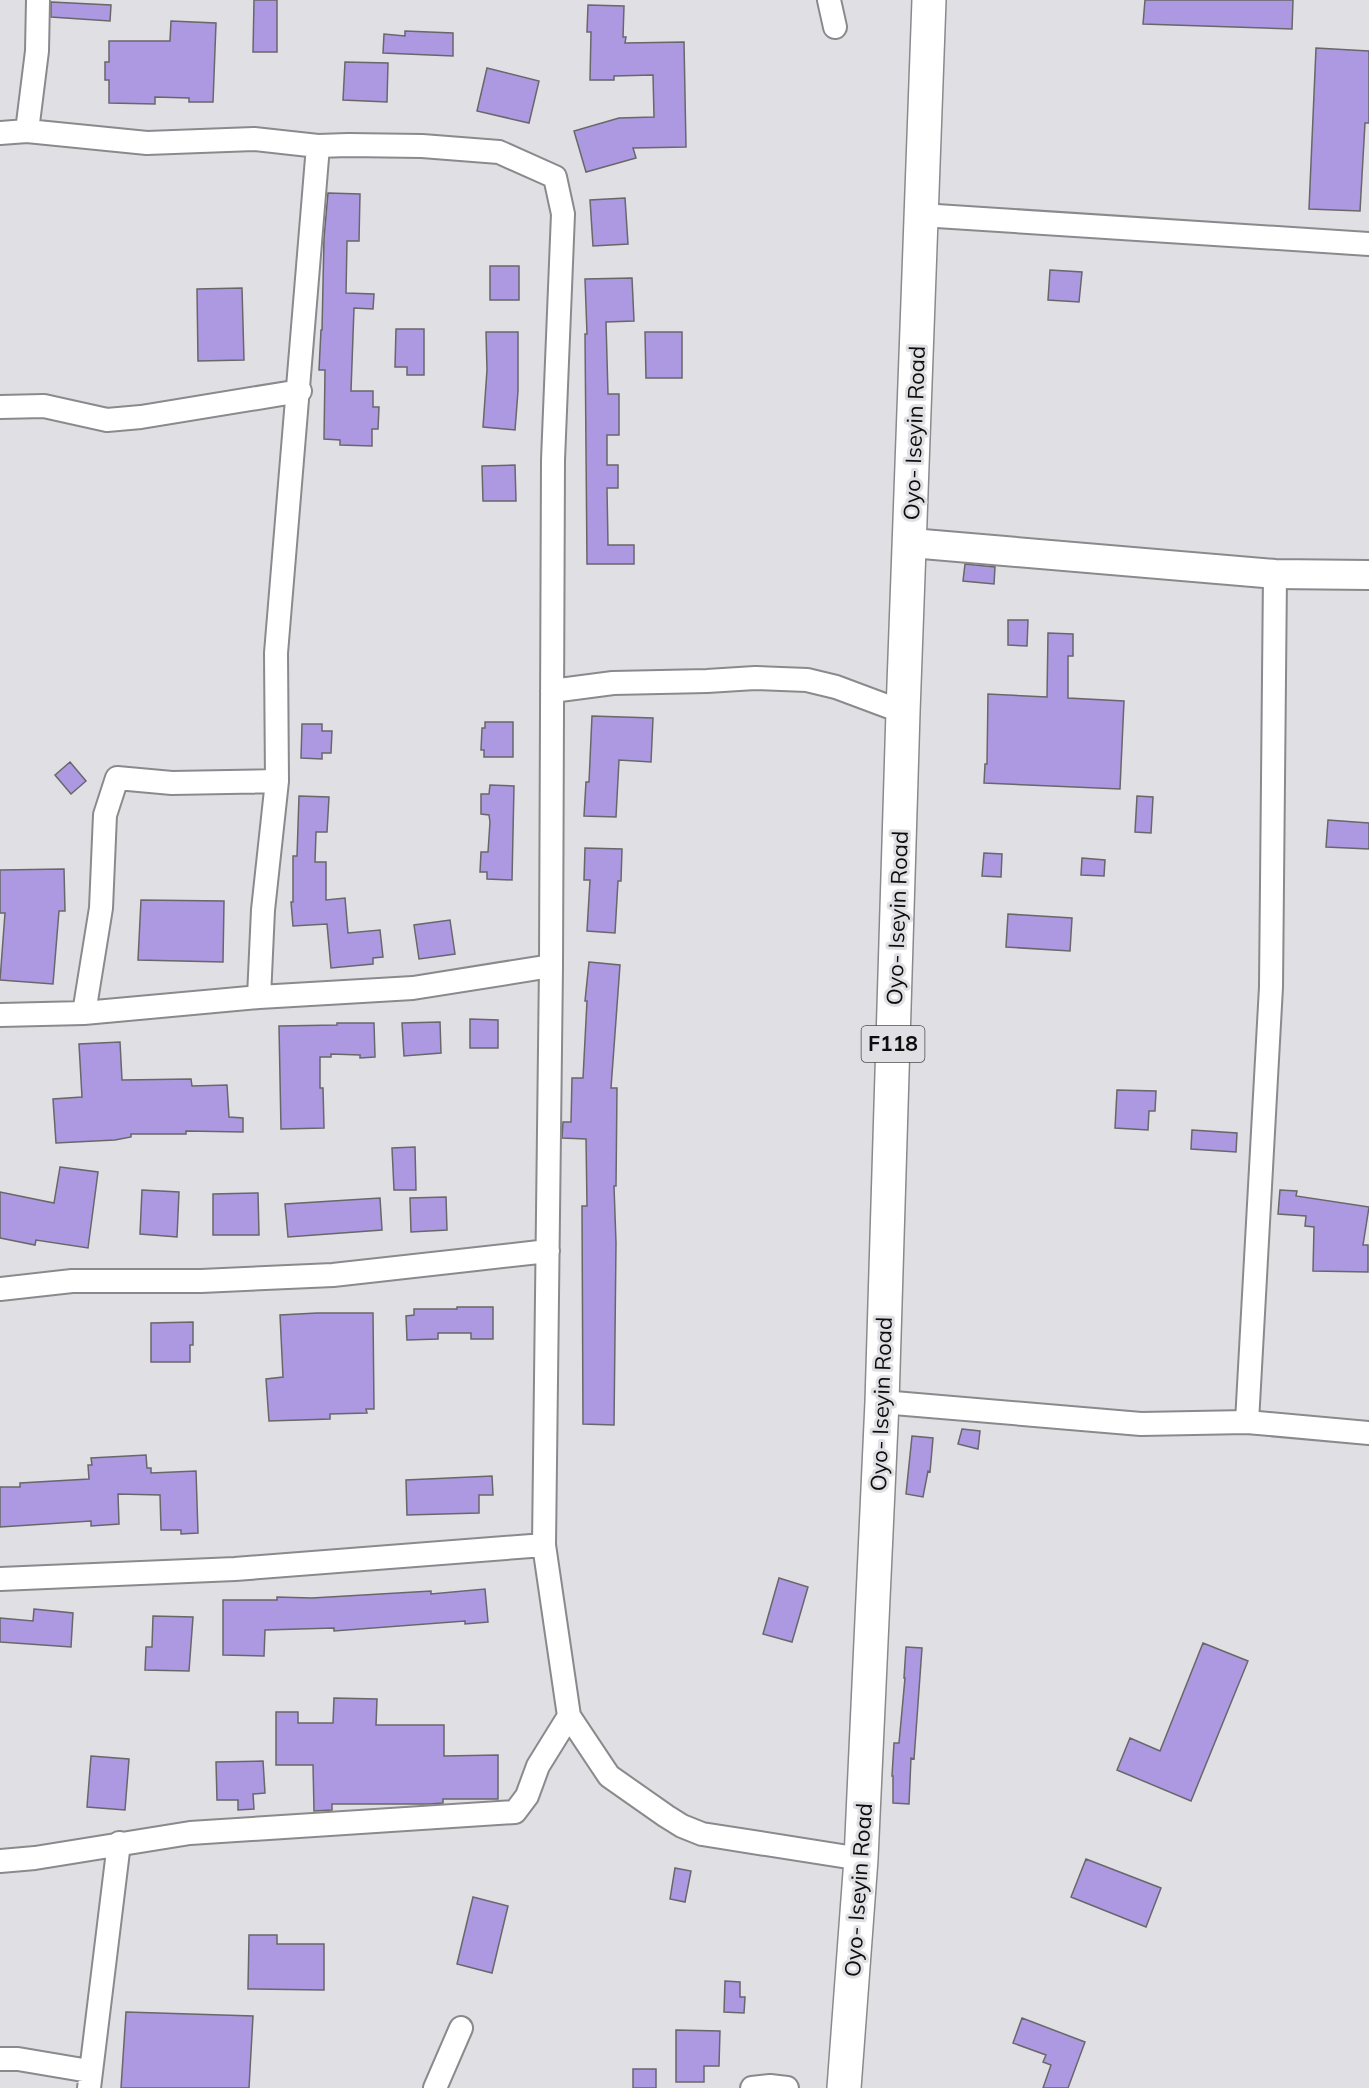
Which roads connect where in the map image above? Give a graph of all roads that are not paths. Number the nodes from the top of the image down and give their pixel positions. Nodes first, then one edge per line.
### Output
1 (38, 0) edge
2 (829, 0) edge
3 (929, 0) edge
4 (835, 27) dead end
5 (27, 131) junction
6 (0, 132) edge
7 (318, 146) junction
8 (921, 215) junction
9 (1369, 244) edge
10 (300, 391) junction
11 (0, 407) edge
12 (911, 543) junction
13 (1275, 574) junction
14 (1369, 575) edge
15 (552, 691) junction
16 (903, 712) junction
17 (277, 781) junction
18 (551, 966) junction
19 (260, 997) junction
20 (84, 1013) junction
21 (0, 1015) edge
22 (548, 1251) junction
23 (0, 1289) edge
24 (882, 1402) junction
25 (1247, 1422) junction
26 (1369, 1433) edge
27 (544, 1545) junction
28 (0, 1579) edge
29 (569, 1716) junction
30 (119, 1843) junction
31 (861, 1858) junction
32 (0, 1861) edge
33 (461, 2028) dead end
34 (0, 2059) edge
35 (89, 2080) edge
36 (435, 2088) edge
37 (752, 2088) edge
38 (787, 2088) edge
39 (844, 2088) edge

1 - 5 street
2 - 4 street
3 - 8 main road, Oyo- Iseyin Road / F118
5 - 6 street
5 - 7 street
7 - 10 street
7 - 15 street
8 - 9 street
8 - 12 main road, Oyo- Iseyin Road / F118
10 - 11 street
10 - 17 street
12 - 13 street
12 - 16 main road, Oyo- Iseyin Road / F118
13 - 14 street
13 - 25 street
15 - 16 street
15 - 18 street
16 - 24 main road, Oyo- Iseyin Road / F118
17 - 19 street
17 - 20 street
18 - 19 street
18 - 22 street
19 - 20 street
20 - 21 street
22 - 23 street
22 - 27 street
24 - 25 street
24 - 31 main road, Oyo- Iseyin Road / F118
25 - 26 street
27 - 28 street
27 - 29 street
29 - 30 street
29 - 31 street
30 - 32 street
30 - 35 street
31 - 39 main road, Oyo- Iseyin Road / F118
33 - 36 street
34 - 35 street
37 - 38 street

